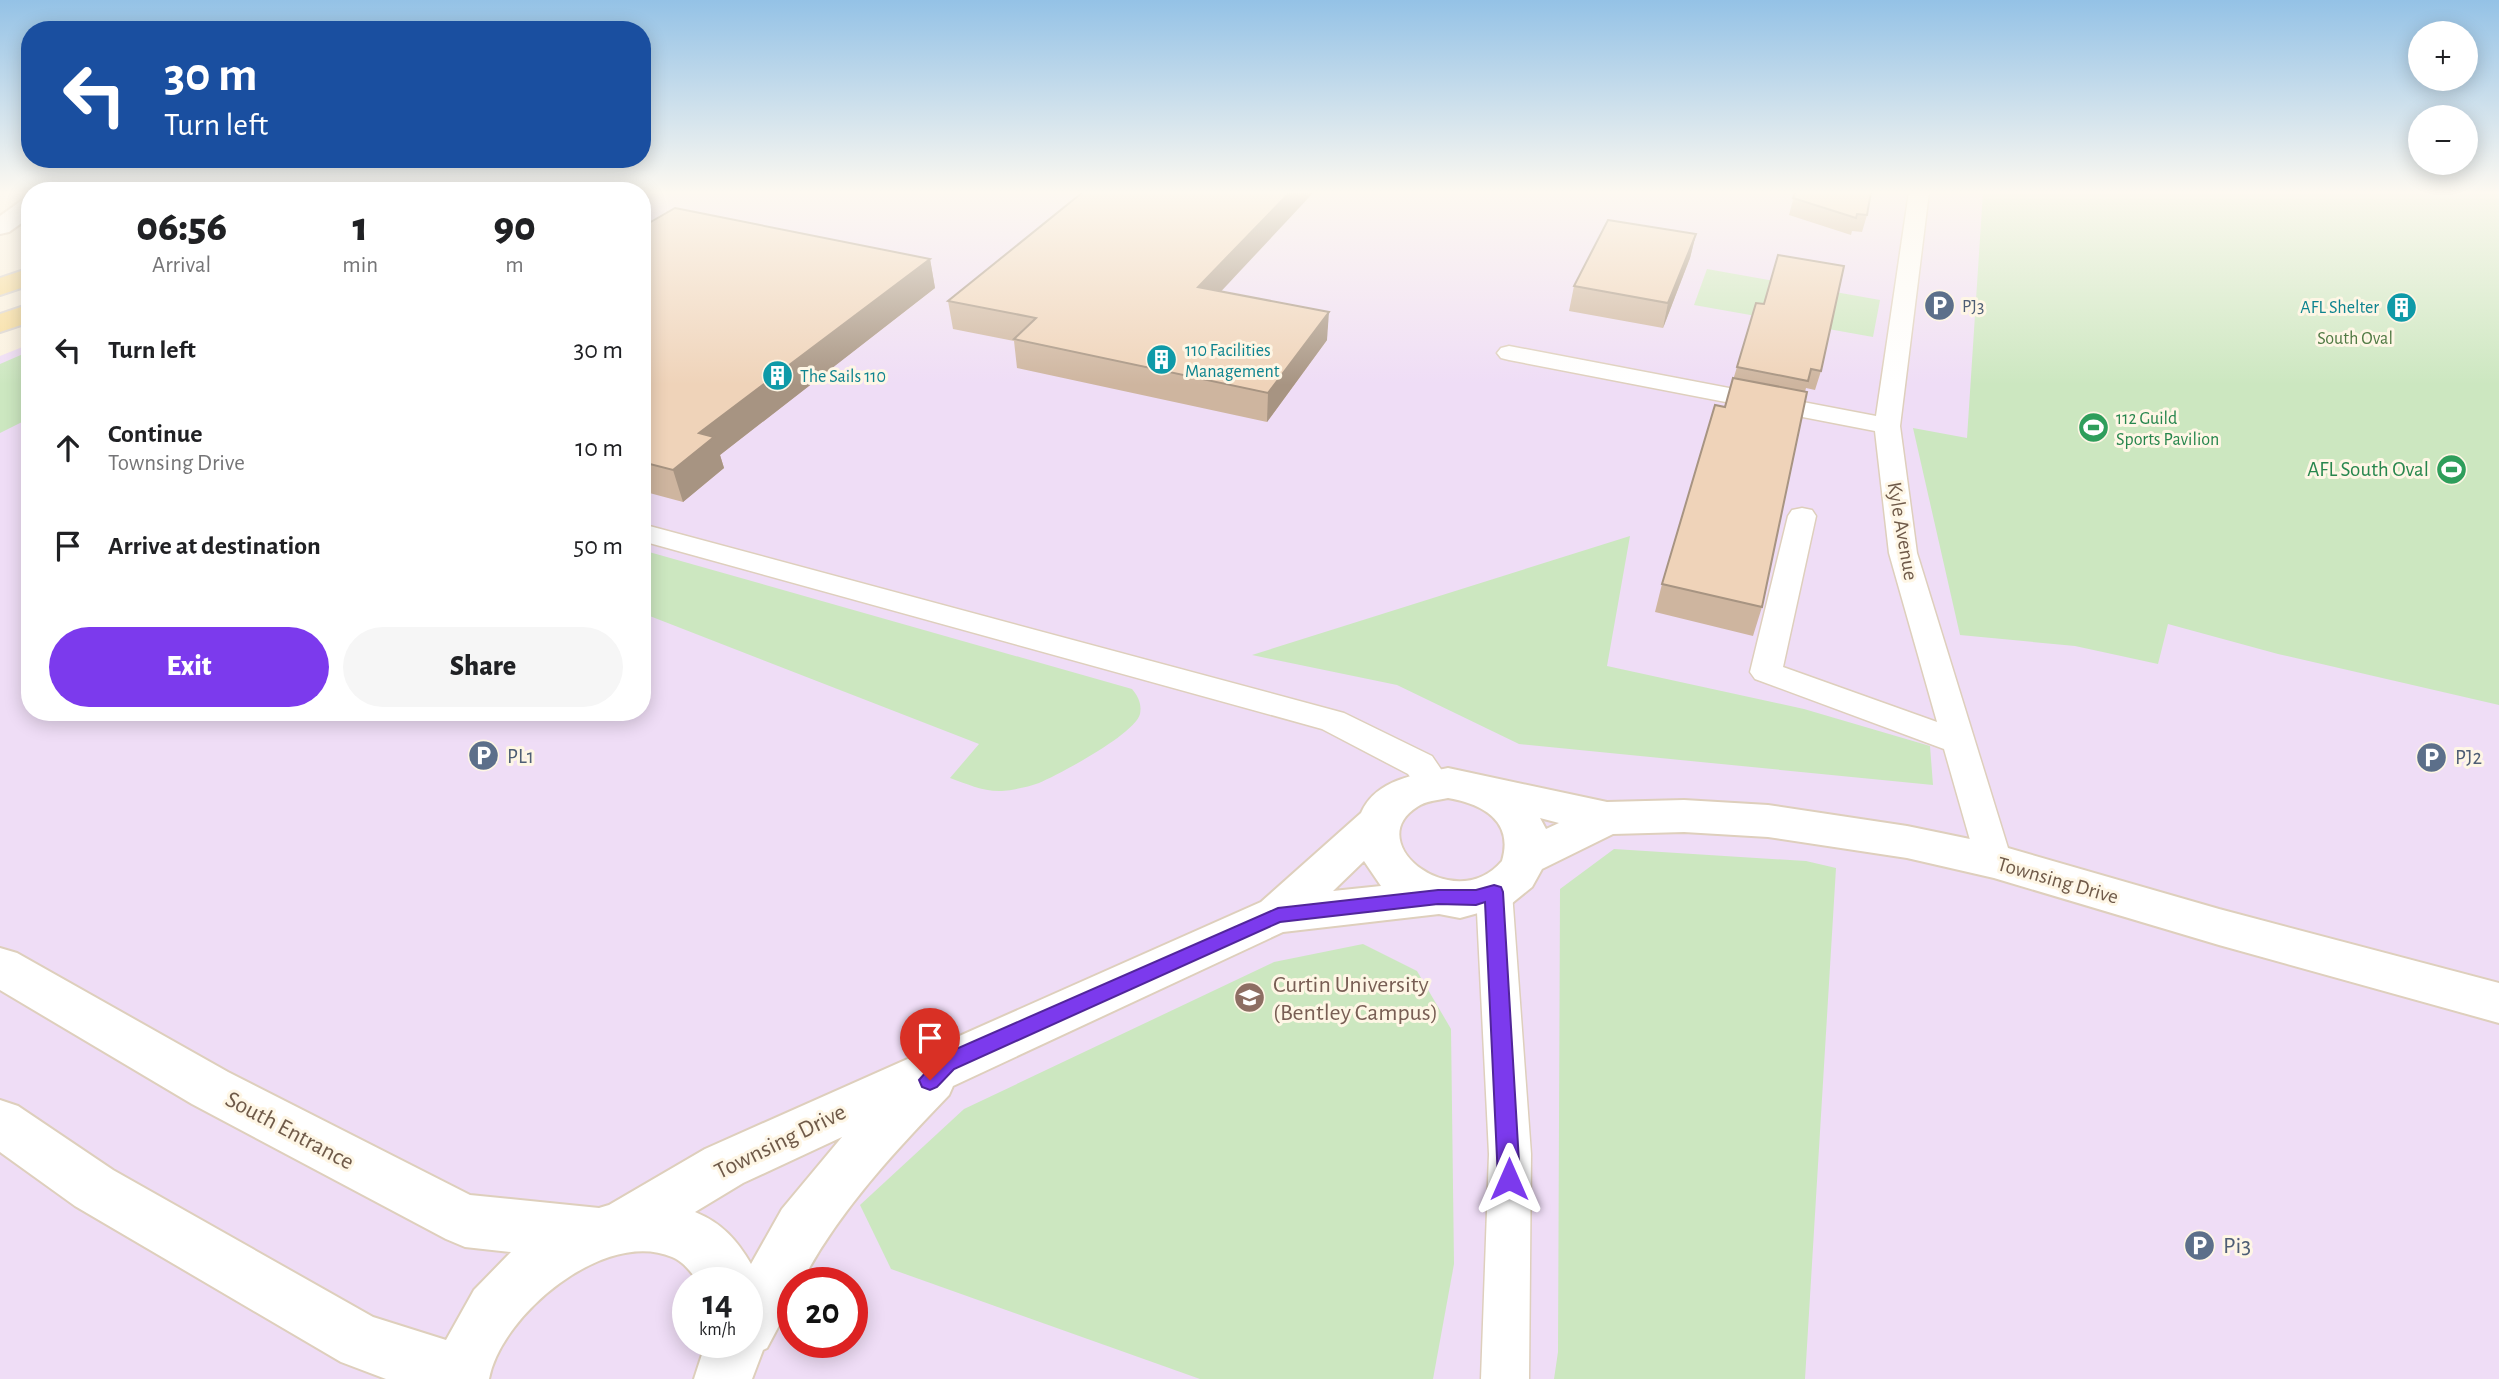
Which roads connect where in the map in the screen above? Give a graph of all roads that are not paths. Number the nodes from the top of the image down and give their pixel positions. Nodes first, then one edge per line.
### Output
1 (1910, 256) edge
2 (21, 279) edge
3 (0, 287) edge
4 (21, 316) edge
5 (0, 324) edge
6 (1509, 353) dead end
7 (1887, 426) junction
8 (1802, 516) dead end
9 (651, 534) edge
10 (1959, 742) junction
11 (1452, 785) junction
12 (1607, 818) junction
13 (1377, 824) junction
14 (1528, 857) junction
15 (1994, 861) junction
16 (1494, 892) junction
17 (1438, 897) junction
18 (1278, 915) junction
19 (0, 967) edge
20 (2499, 1003) edge
21 (947, 1063) junction
22 (0, 1123) edge
23 (609, 1231) junction
24 (721, 1267) edge
25 (763, 1298) edge
26 (461, 1376) edge
27 (1505, 1379) edge

1 - 7 lane, Kyle Avenue
2 - 3 main road
4 - 5 main road
6 - 7 lane
7 - 10 lane, Kyle Avenue
8 - 10 lane
9 - 11 lane
10 - 15 lane, Kyle Avenue
11 - 12 street, Townsing Drive
11 - 13 street
11 - 14 street
12 - 14 street, Townsing Drive
12 - 15 street, Townsing Drive
13 - 17 street
13 - 18 street, Townsing Drive
14 - 16 street
15 - 20 street, Townsing Drive
16 - 17 street
16 - 27 lane
17 - 18 street, Townsing Drive
18 - 21 street, Townsing Drive
19 - 23 street, South Entrance
21 - 23 street, Townsing Drive
21 - 25 street, Townsing Drive
22 - 26 street
23 - 24 street, South Entrance
23 - 26 street, Townsing Drive

